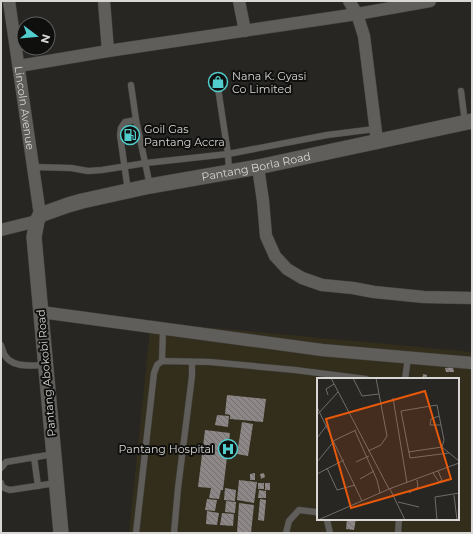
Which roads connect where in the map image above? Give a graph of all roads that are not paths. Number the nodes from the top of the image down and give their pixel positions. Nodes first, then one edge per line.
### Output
1 (8, 1) edge
2 (104, 1) edge
3 (239, 1) edge
4 (349, 1) edge
5 (430, 1) edge
6 (357, 14) junction
7 (244, 31) junction
8 (108, 51) junction
9 (19, 66) junction
10 (131, 85) dead end
11 (218, 88) dead end
12 (461, 91) dead end
13 (136, 120) junction
14 (468, 122) edge
15 (376, 135) junction
16 (228, 154) junction
17 (146, 163) junction
18 (124, 166) junction
19 (258, 166) junction
20 (33, 167) junction
21 (230, 171) junction
22 (150, 186) junction
23 (128, 191) junction
24 (38, 218) junction
25 (1, 230) edge
26 (472, 298) edge
27 (41, 312) junction
28 (163, 329) junction
29 (1, 345) edge
30 (408, 358) junction
31 (162, 361) junction
32 (192, 362) junction
33 (472, 363) edge
34 (46, 365) junction
35 (358, 378) edge
36 (405, 378) edge
37 (54, 454) junction
38 (34, 458) junction
39 (1, 468) edge
40 (1, 483) edge
41 (56, 483) junction
42 (38, 486) junction
43 (317, 513) edge
44 (327, 520) edge
45 (399, 520) edge
46 (61, 533) edge
47 (136, 533) edge
48 (174, 533) edge
49 (286, 533) edge
50 (330, 533) edge
51 (398, 533) edge

1 - 9 street, Lincoln Avenue
2 - 8 street
3 - 7 street
4 - 6 street
5 - 6 street
6 - 7 street
6 - 15 street
7 - 8 street
8 - 9 street
9 - 20 street, Lincoln Avenue
10 - 13 lane
11 - 16 lane
12 - 14 lane
13 - 17 lane
13 - 18 lane
14 - 15 street, Pantang Borla Road
15 - 16 lane
15 - 19 street, Pantang Borla Road
16 - 17 lane
16 - 21 lane
17 - 18 lane
17 - 22 lane
18 - 20 lane
18 - 23 lane
19 - 21 street, Pantang Borla Road
19 - 26 street
20 - 24 street, Lincoln Avenue
21 - 22 street, Pantang Borla Road
22 - 23 street, Pantang Borla Road
23 - 24 street, Pantang Borla Road
24 - 25 street
24 - 27 street, Pantang Abokobi Road
27 - 28 street
27 - 34 street, Pantang Abokobi Road
28 - 30 street
28 - 31 lane
29 - 34 lane
30 - 33 street
30 - 36 lane
31 - 32 lane
31 - 47 lane
32 - 35 lane
32 - 48 lane
34 - 37 street, Pantang Abokobi Road
37 - 38 lane
37 - 41 street, Pantang Abokobi Road
38 - 39 lane
38 - 42 lane
40 - 42 lane
41 - 42 lane
41 - 46 street, Pantang Abokobi Road
43 - 49 lane
44 - 50 lane
45 - 51 lane

